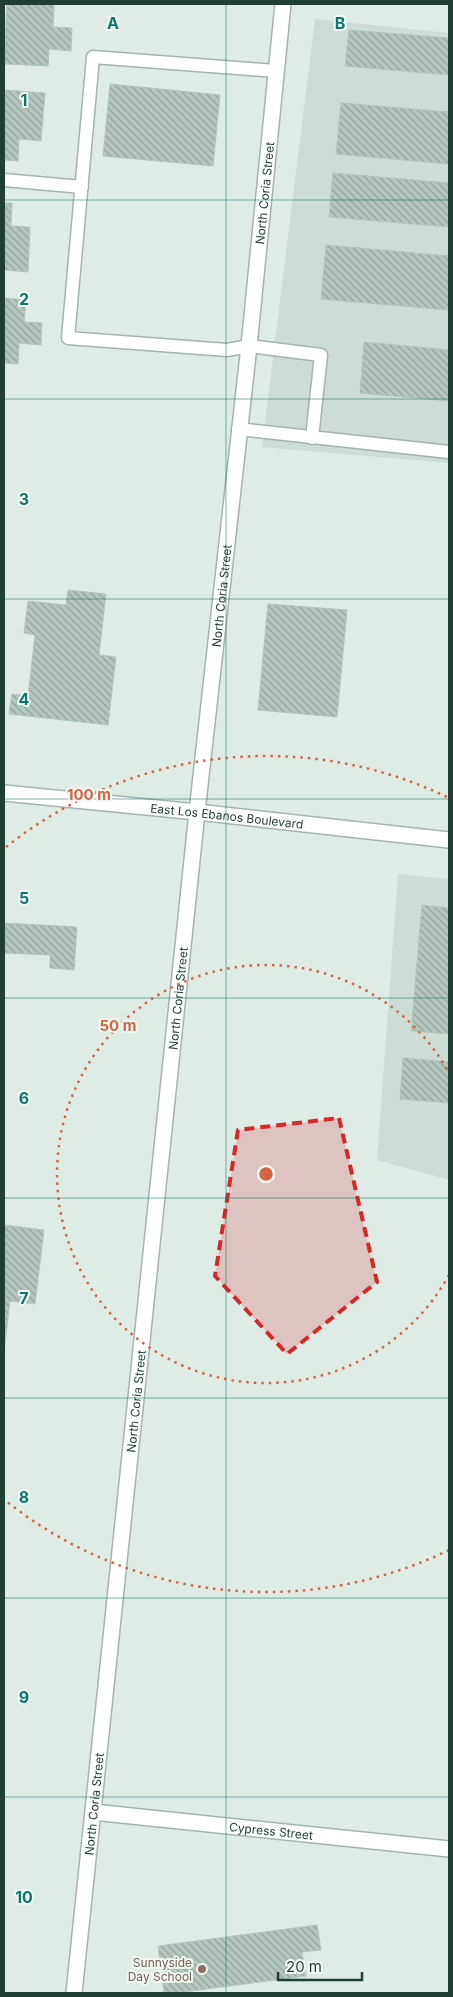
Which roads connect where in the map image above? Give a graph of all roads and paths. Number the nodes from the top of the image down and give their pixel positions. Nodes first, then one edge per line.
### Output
1 (283, 4) edge
2 (276, 71) junction
3 (4, 180) edge
4 (82, 187) junction
5 (249, 346) junction
6 (238, 429) junction
7 (312, 438) junction
8 (449, 452) edge
9 (4, 793) edge
10 (197, 812) junction
11 (449, 840) edge
12 (93, 1812) junction
13 (449, 1849) edge
14 (74, 1993) edge

1 - 2 street, North Coria Street
2 - 4 lane
2 - 5 street, North Coria Street
3 - 4 lane
4 - 5 lane
5 - 6 street, North Coria Street
5 - 7 lane
6 - 7 lane
6 - 10 street, North Coria Street
7 - 8 lane
9 - 10 street, East Los Ebanos Boulevard
10 - 11 street, East Los Ebanos Boulevard
10 - 12 street, North Coria Street
12 - 13 street, Cypress Street
12 - 14 street, North Coria Street

